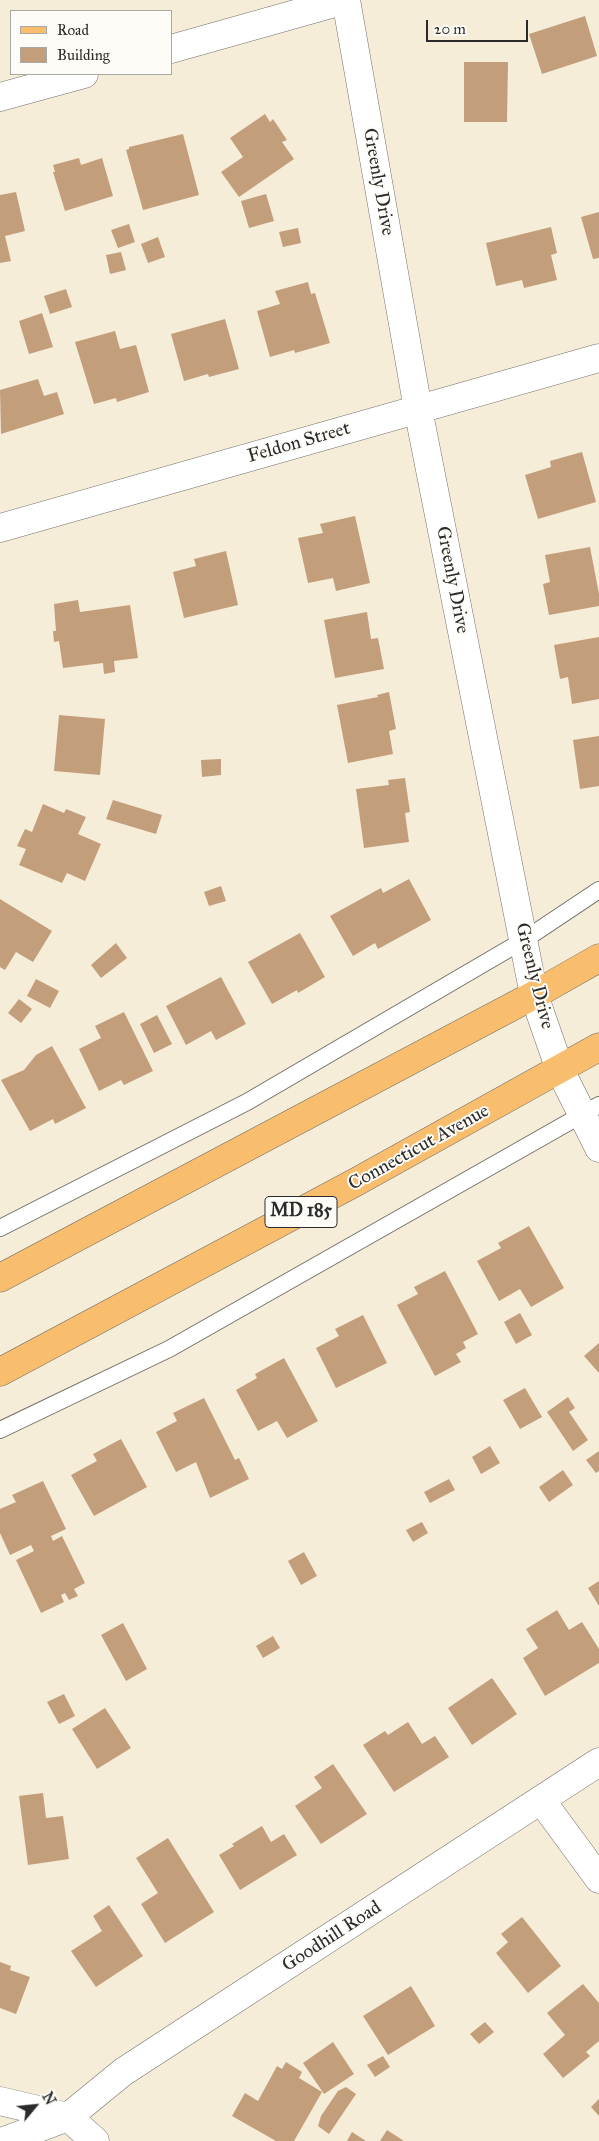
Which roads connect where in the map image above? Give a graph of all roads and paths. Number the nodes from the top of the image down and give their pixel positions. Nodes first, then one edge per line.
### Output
1 (345, 0) edge
2 (172, 49) edge
3 (80, 75) edge
4 (0, 97) edge
5 (599, 358) edge
6 (418, 409) junction
7 (0, 528) edge
8 (599, 890) edge
9 (524, 940) junction
10 (599, 958) edge
11 (534, 995) junction
12 (599, 1047) edge
13 (560, 1070) junction
14 (591, 1110) edge
15 (599, 1148) edge
16 (0, 1228) edge
17 (0, 1278) edge
18 (0, 1372) edge
19 (0, 1430) edge
20 (599, 1762) edge
21 (541, 1800) junction
22 (599, 1879) edge
23 (0, 2101) edge
24 (63, 2129) edge
25 (4, 2141) edge
26 (95, 2141) edge

1 - 2 street
1 - 6 street, Greenly Drive
3 - 4 street
5 - 6 street, Feldon Street
6 - 7 street, Feldon Street
6 - 9 street, Greenly Drive
8 - 9 lane
9 - 11 street, Greenly Drive
9 - 16 lane
10 - 11 main road
11 - 13 street, Greenly Drive
11 - 17 main road
12 - 13 main road, Connecticut Avenue / MD 185
13 - 14 street, Greenly Drive
13 - 18 main road, Connecticut Avenue / MD 185
14 - 15 street, Greenly Drive
14 - 19 lane
20 - 21 street, Goodhill Road
21 - 22 street
21 - 24 street, Goodhill Road
23 - 24 street
24 - 25 street, Goodhill Road
24 - 26 street

